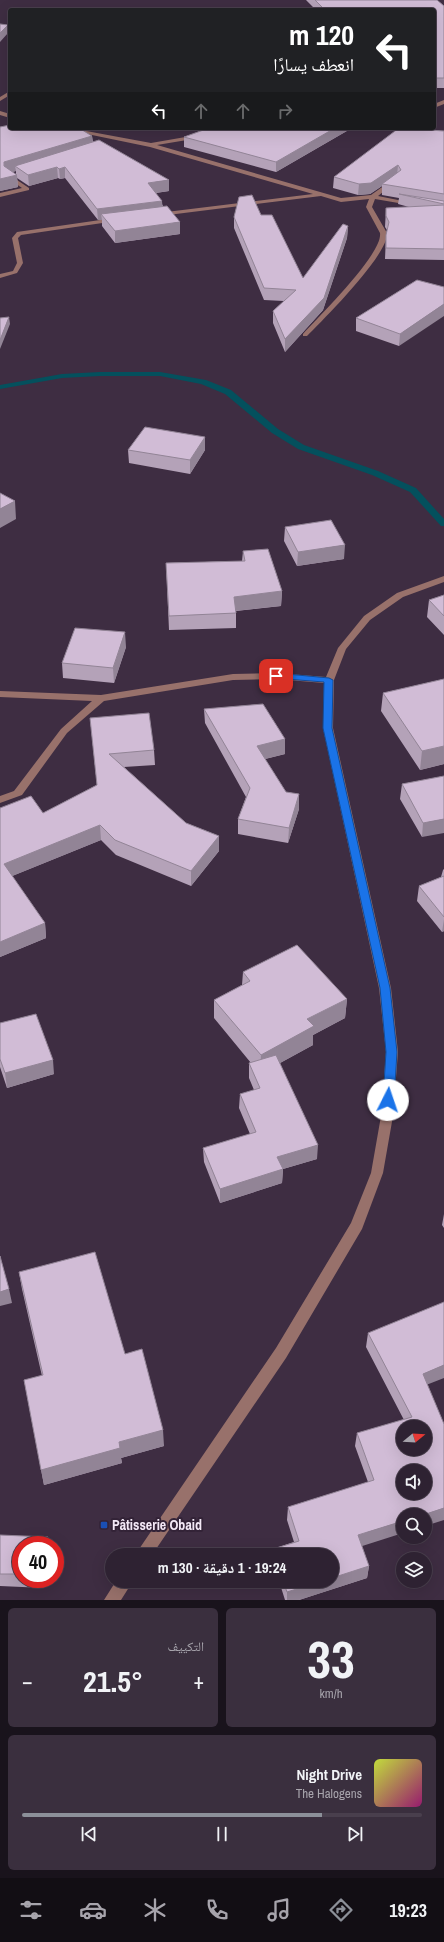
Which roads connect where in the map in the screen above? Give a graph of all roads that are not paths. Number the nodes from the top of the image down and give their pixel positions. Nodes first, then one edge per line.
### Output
1 (71, 130) edge
2 (206, 135) edge
3 (124, 141) junction
4 (109, 145) edge
5 (152, 145) junction
6 (15, 174) edge
7 (396, 179) edge
8 (323, 194) junction
9 (0, 195) edge
10 (373, 197) junction
11 (416, 203) edge
12 (149, 215) edge
13 (118, 219) edge
14 (0, 276) edge
15 (305, 335) dead end
16 (444, 579) edge
17 (329, 680) junction
18 (0, 694) edge
19 (101, 698) junction
20 (0, 800) edge
21 (148, 1548) edge
22 (120, 1588) edge
23 (112, 1600) edge

1 - 3 street
2 - 5 street
3 - 4 street
3 - 5 street
5 - 8 street
6 - 9 street
7 - 10 street
8 - 10 street
8 - 12 street
10 - 11 street
10 - 15 street
13 - 14 street
16 - 17 street
17 - 19 street
17 - 21 street
18 - 19 street
19 - 20 street
22 - 23 street

